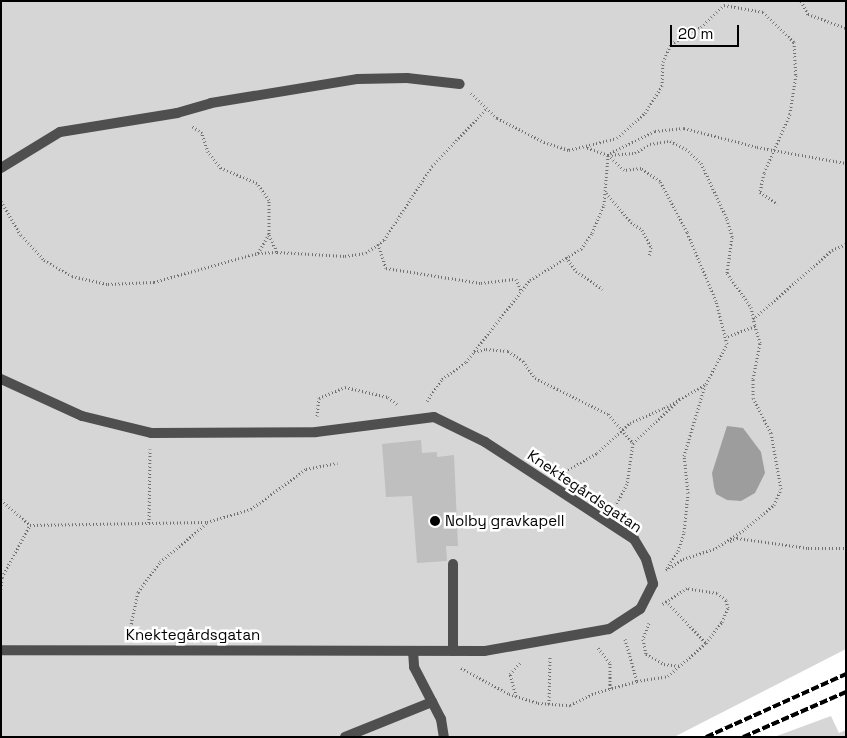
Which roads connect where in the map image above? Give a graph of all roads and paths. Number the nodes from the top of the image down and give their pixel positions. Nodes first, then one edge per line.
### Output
1 (801, 1) edge
2 (846, 28) edge
3 (460, 84) joint
4 (488, 108) junction
5 (177, 113) junction
6 (585, 147) junction
7 (774, 149) junction
8 (608, 155) junction
9 (846, 163) edge
10 (1, 168) edge
11 (606, 192) junction
12 (1, 201) edge
13 (777, 204) dead end
14 (269, 234) junction
15 (378, 244) junction
16 (846, 244) edge
17 (258, 252) junction
18 (277, 252) junction
19 (566, 257) junction
20 (649, 257) dead end
21 (602, 289) dead end
22 (521, 290) junction
23 (753, 320) junction
24 (755, 326) junction
25 (726, 336) junction
26 (474, 352) junction
27 (1, 379) edge
28 (706, 384) junction
29 (682, 396) junction
30 (412, 418) junction
31 (621, 430) junction
32 (316, 432) junction
33 (150, 433) junction
34 (633, 443) junction
35 (337, 463) dead end
36 (547, 482) junction
37 (1, 500) edge
38 (606, 520) junction
39 (207, 522) junction
40 (149, 523) junction
41 (30, 525) junction
42 (716, 548) junction
43 (846, 548) edge
44 (453, 564) dead end
45 (666, 570) junction
46 (653, 584) junction
47 (1, 589) edge
48 (666, 601) junction
49 (656, 611) dead end
50 (653, 617) dead end
51 (620, 624) junction
52 (706, 643) junction
53 (592, 646) dead end
54 (1, 650) edge
55 (129, 650) junction
56 (558, 650) dead end
57 (413, 651) junction
58 (438, 651) junction
59 (453, 651) junction
60 (550, 653) junction
61 (543, 654) dead end
62 (528, 658) dead end
63 (681, 666) junction
64 (637, 680) junction
65 (610, 690) junction
66 (516, 696) junction
67 (432, 702) junction
68 (549, 704) junction
69 (345, 737) edge
70 (444, 737) edge

1 - 2 path
3 - 4 path
3 - 5 street
4 - 6 path
4 - 15 path
5 - 10 street
5 - 14 path
6 - 7 path
6 - 8 path
7 - 8 path
7 - 9 path
7 - 13 path
8 - 11 path
8 - 23 path
8 - 25 path
11 - 19 path
11 - 20 path
12 - 17 path
14 - 17 path
14 - 18 path
15 - 18 path
15 - 22 path
16 - 23 path
17 - 18 path
19 - 21 path
19 - 22 path
22 - 26 path
23 - 24 path
24 - 25 path
24 - 42 path
25 - 28 path
26 - 30 path
26 - 31 path
27 - 33 street, Knektegårdsgatan
28 - 29 path
28 - 45 path
29 - 31 path
29 - 34 path
30 - 32 street, Knektegårdsgatan
30 - 32 path
30 - 36 street, Knektegårdsgatan
31 - 34 path
31 - 36 path
32 - 33 street, Knektegårdsgatan
33 - 40 path
34 - 38 path
35 - 39 path
36 - 38 street, Knektegårdsgatan
37 - 41 path
38 - 46 street, Knektegårdsgatan
39 - 40 path
39 - 55 path
40 - 41 path
41 - 47 path
42 - 43 path
42 - 45 path
44 - 59 street
45 - 46 path
46 - 51 street, Knektegårdsgatan
48 - 49 path
48 - 52 path
48 - 52 path
50 - 63 path
51 - 59 street, Knektegårdsgatan
51 - 64 path
52 - 63 path
53 - 65 path
54 - 55 street, Knektegårdsgatan
55 - 57 street, Knektegårdsgatan
56 - 60 path
57 - 58 street, Knektegårdsgatan
57 - 67 street
58 - 59 street, Knektegårdsgatan
58 - 66 path
60 - 61 path
60 - 68 path
62 - 66 path
63 - 64 path
64 - 65 path
65 - 68 path
66 - 68 path
67 - 69 street
67 - 70 street

